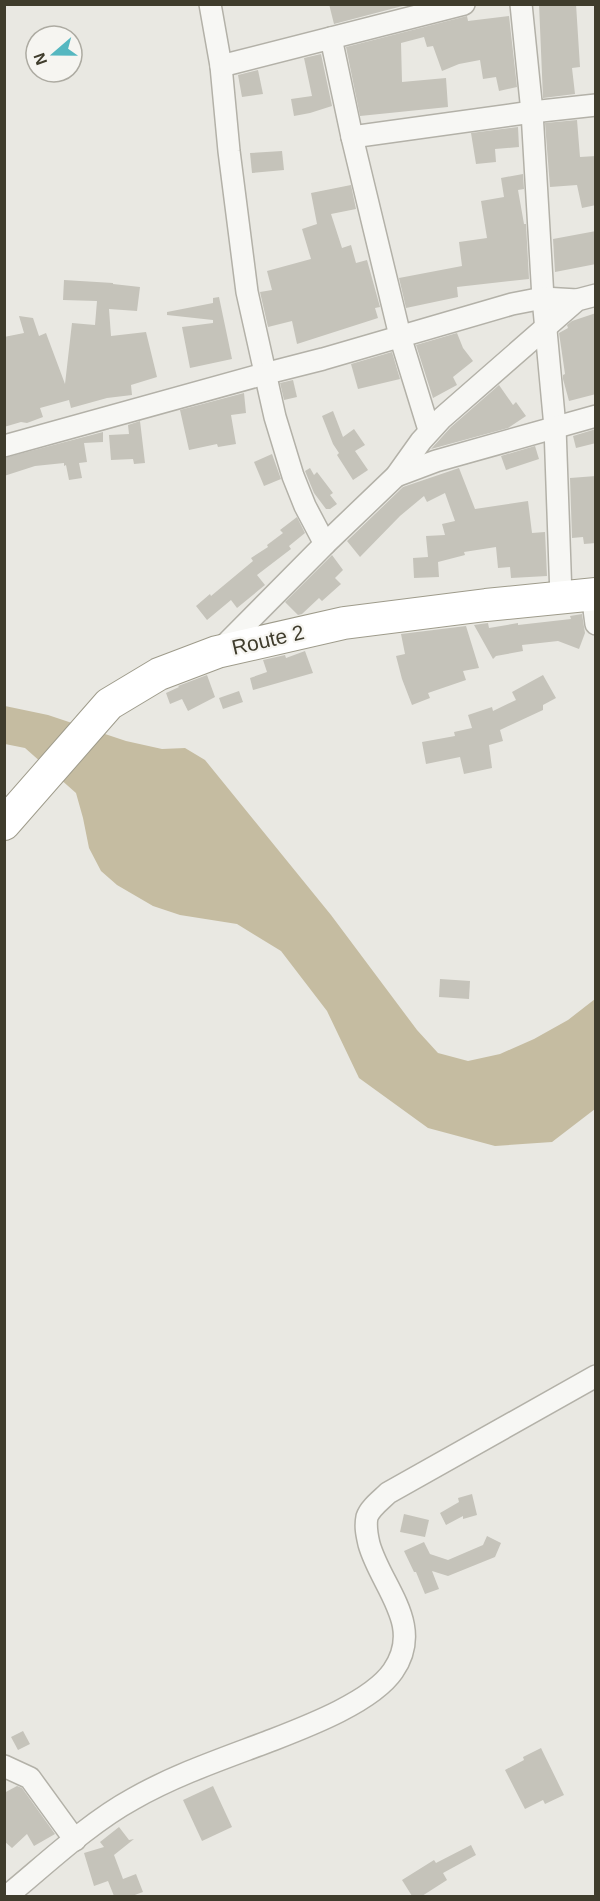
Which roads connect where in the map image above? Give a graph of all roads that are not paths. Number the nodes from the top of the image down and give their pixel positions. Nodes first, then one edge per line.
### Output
1 (210, 4) edge
2 (464, 4) edge
3 (521, 4) edge
4 (331, 38) junction
5 (221, 66) junction
6 (596, 105) edge
7 (532, 112) junction
8 (352, 137) junction
9 (586, 297) edge
10 (543, 298) junction
11 (546, 329) junction
12 (400, 336) junction
13 (264, 374) junction
14 (596, 416) edge
15 (555, 427) junction
16 (429, 430) junction
17 (4, 446) edge
18 (396, 476) junction
19 (325, 544) junction
20 (561, 597) junction
21 (594, 604) edge
22 (217, 652) junction
23 (4, 824) edge
24 (596, 1376) edge
25 (4, 1766) edge
26 (75, 1840) junction
27 (7, 1896) edge

1 - 5 street
2 - 4 street
3 - 7 street
4 - 5 street
4 - 8 street
5 - 13 street
6 - 7 street
7 - 8 street
7 - 10 street
8 - 12 street
9 - 10 street
9 - 11 street
10 - 11 street
10 - 12 street
11 - 15 street
11 - 16 street
12 - 13 street
12 - 16 street
13 - 17 street
13 - 19 street
14 - 15 street
15 - 18 street
15 - 20 street
16 - 18 street
18 - 19 street
19 - 22 street
20 - 21 highway, Route 2
20 - 22 highway, Route 2
22 - 23 highway, Route 2
24 - 26 street
25 - 26 street
26 - 27 street

